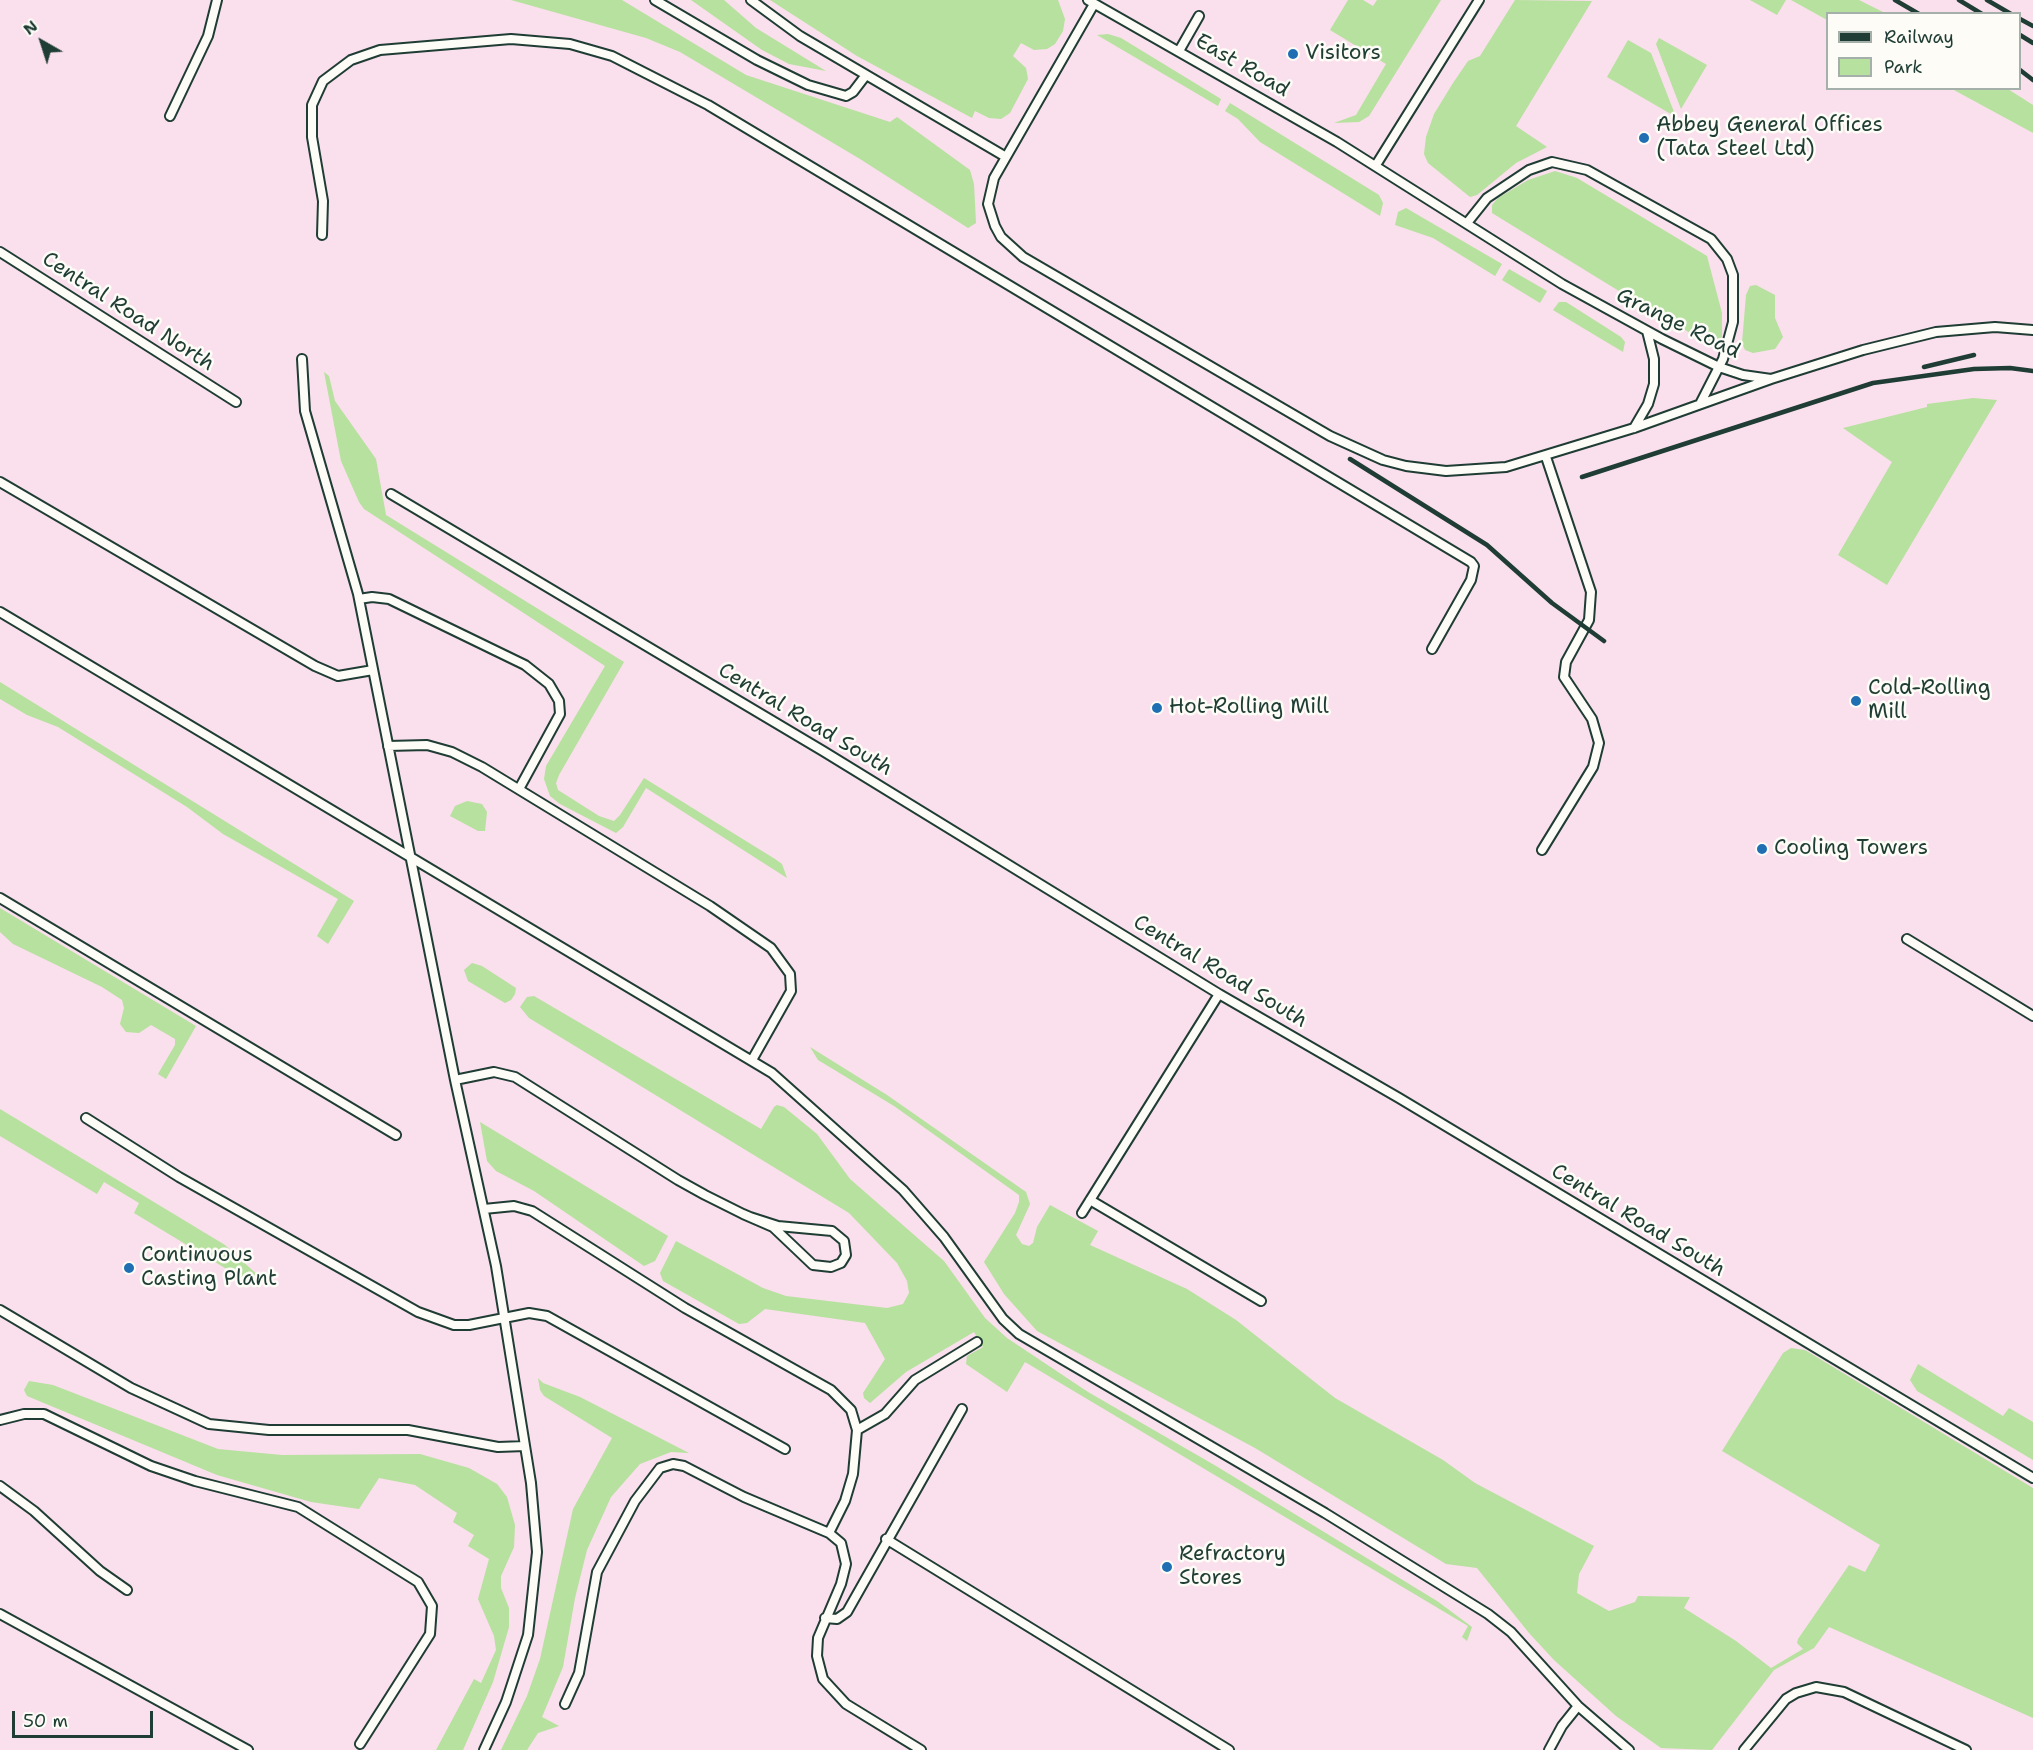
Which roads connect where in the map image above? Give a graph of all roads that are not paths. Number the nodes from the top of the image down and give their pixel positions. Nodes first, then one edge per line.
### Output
1 (217, 0) edge
2 (655, 0) edge
3 (751, 0) edge
4 (1479, 0) edge
5 (1091, 2) edge
6 (1199, 16) dead end
7 (1179, 51) junction
8 (866, 75) junction
9 (170, 116) dead end
10 (1006, 157) junction
11 (1376, 165) junction
12 (1467, 223) junction
13 (322, 235) dead end
14 (0, 252) edge
15 (2033, 330) edge
16 (1647, 331) junction
17 (302, 359) dead end
18 (1719, 367) junction
19 (1771, 379) junction
20 (236, 402) dead end
21 (1700, 404) junction
22 (1634, 428) junction
23 (1546, 456) junction
24 (0, 482) edge
25 (391, 494) dead end
26 (359, 599) junction
27 (0, 612) edge
28 (1431, 649) dead end
29 (374, 670) junction
30 (388, 746) junction
31 (519, 789) junction
32 (1542, 850) dead end
33 (410, 858) junction
34 (0, 898) edge
35 (1907, 939) dead end
36 (1219, 994) junction
37 (2033, 1016) edge
38 (752, 1060) junction
39 (455, 1080) junction
40 (86, 1118) dead end
41 (396, 1134) dead end
42 (1090, 1200) junction
43 (483, 1209) junction
44 (1082, 1213) dead end
45 (750, 1217) junction
46 (1262, 1302) dead end
47 (0, 1310) edge
48 (505, 1318) junction
49 (977, 1342) dead end
50 (962, 1409) dead end
51 (0, 1420) edge
52 (857, 1430) junction
53 (525, 1446) junction
54 (785, 1449) dead end
55 (2033, 1478) edge
56 (0, 1486) edge
57 (829, 1533) junction
58 (886, 1539) junction
59 (127, 1590) dead end
60 (0, 1614) edge
61 (825, 1618) junction
62 (565, 1704) dead end
63 (1578, 1706) junction
64 (360, 1744) dead end
65 (248, 1750) edge
66 (484, 1750) edge
67 (921, 1750) edge
68 (1229, 1750) edge
69 (1549, 1750) edge
70 (1629, 1750) edge
71 (1744, 1750) edge
72 (1966, 1750) edge

1 - 9 lane
2 - 8 lane
3 - 8 lane
4 - 11 lane
5 - 7 lane, East Road
5 - 10 lane
6 - 7 lane
7 - 11 lane, East Road
8 - 10 lane
10 - 23 lane
11 - 12 lane, Grange Road
12 - 16 lane, Grange Road
12 - 18 lane
13 - 28 lane
14 - 20 lane, Central Road North
15 - 19 lane, Grange Road
16 - 18 lane, Grange Road
16 - 22 lane
17 - 26 lane
18 - 19 lane, Grange Road
18 - 21 lane
19 - 21 lane
21 - 22 lane
22 - 23 lane
23 - 32 lane
24 - 29 lane
25 - 36 lane, Central Road South
26 - 29 lane
26 - 31 lane
27 - 33 lane
29 - 30 lane
30 - 31 lane
30 - 33 lane
31 - 38 lane
33 - 38 lane
33 - 39 lane
34 - 41 lane
35 - 37 lane
36 - 42 lane
36 - 55 lane, Central Road South
38 - 63 lane
39 - 43 lane
39 - 45 lane
40 - 48 lane
42 - 44 lane
42 - 46 lane
43 - 48 lane
43 - 52 lane
45 - 45 lane
47 - 53 lane
48 - 53 lane
48 - 54 lane
49 - 52 lane
50 - 58 lane
51 - 64 lane
52 - 57 lane
53 - 66 lane
56 - 59 lane
57 - 61 lane
57 - 62 lane
58 - 61 lane
58 - 68 lane
60 - 65 lane
61 - 67 lane
63 - 69 lane
63 - 70 lane
71 - 72 lane

